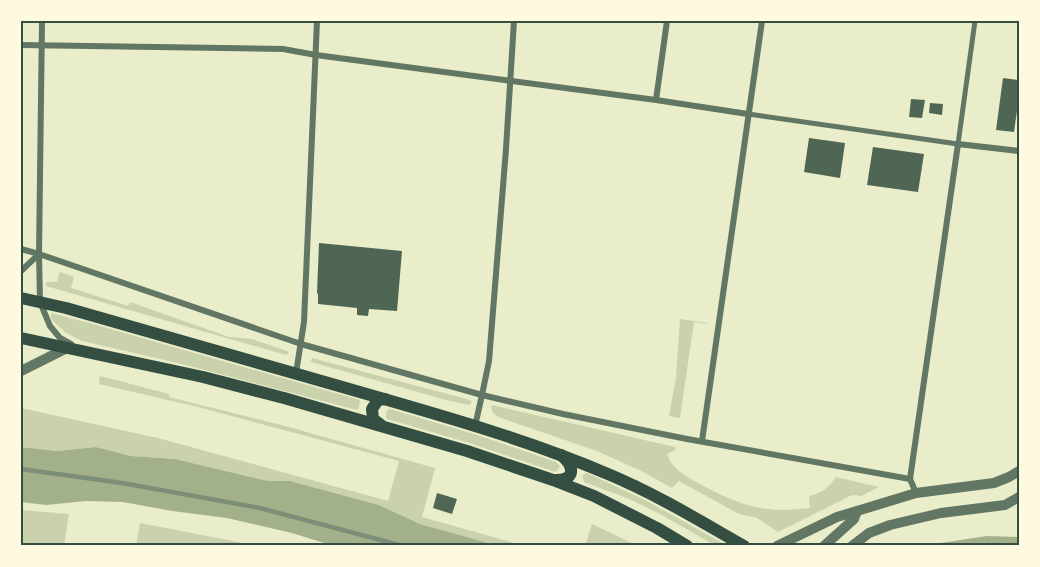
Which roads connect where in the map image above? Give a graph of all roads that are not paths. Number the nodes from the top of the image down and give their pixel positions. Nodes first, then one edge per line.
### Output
1 (42, 21) edge
2 (317, 21) edge
3 (514, 21) edge
4 (667, 21) edge
5 (762, 21) edge
6 (975, 21) edge
7 (21, 45) edge
8 (42, 45) junction
9 (316, 55) junction
10 (509, 81) junction
11 (656, 100) junction
12 (748, 114) junction
13 (958, 144) junction
14 (1019, 151) edge
15 (21, 249) edge
16 (39, 254) junction
17 (21, 271) edge
18 (21, 298) edge
19 (40, 302) junction
20 (21, 338) edge
21 (301, 344) junction
22 (67, 348) junction
23 (82, 351) junction
24 (21, 371) edge
25 (296, 374) junction
26 (482, 395) junction
27 (385, 399) junction
28 (382, 426) junction
29 (475, 426) junction
30 (702, 441) junction
31 (560, 454) junction
32 (1019, 471) edge
33 (910, 479) junction
34 (1019, 479) edge
35 (553, 480) junction
36 (994, 483) junction
37 (916, 493) junction
38 (1019, 497) edge
39 (1005, 505) junction
40 (1019, 506) edge
41 (857, 511) junction
42 (744, 545) edge
43 (687, 546) edge
44 (777, 546) edge
45 (824, 546) edge
46 (852, 546) edge

1 - 8 street
2 - 9 street
3 - 10 street
4 - 11 street
5 - 12 street
6 - 13 street
7 - 8 street
8 - 9 street
8 - 16 street
9 - 10 street
9 - 21 street
10 - 11 street
10 - 26 street
11 - 12 street
12 - 13 street
12 - 30 street
13 - 14 street
13 - 33 street
15 - 16 street
16 - 17 street
16 - 19 street
16 - 21 street
18 - 19 main road
19 - 23 street
19 - 25 main road
20 - 22 main road
21 - 25 street
21 - 26 street
22 - 23 main road
22 - 24 street
23 - 28 main road
25 - 27 main road
26 - 29 street
26 - 30 street
27 - 28 main road
27 - 29 main road
28 - 35 main road
29 - 31 main road
30 - 33 street
31 - 35 main road
31 - 42 main road
32 - 36 street
33 - 37 street
34 - 36 street
35 - 43 main road
36 - 37 street
37 - 41 street
38 - 39 street
39 - 40 street
39 - 46 street
41 - 44 street
41 - 45 street

